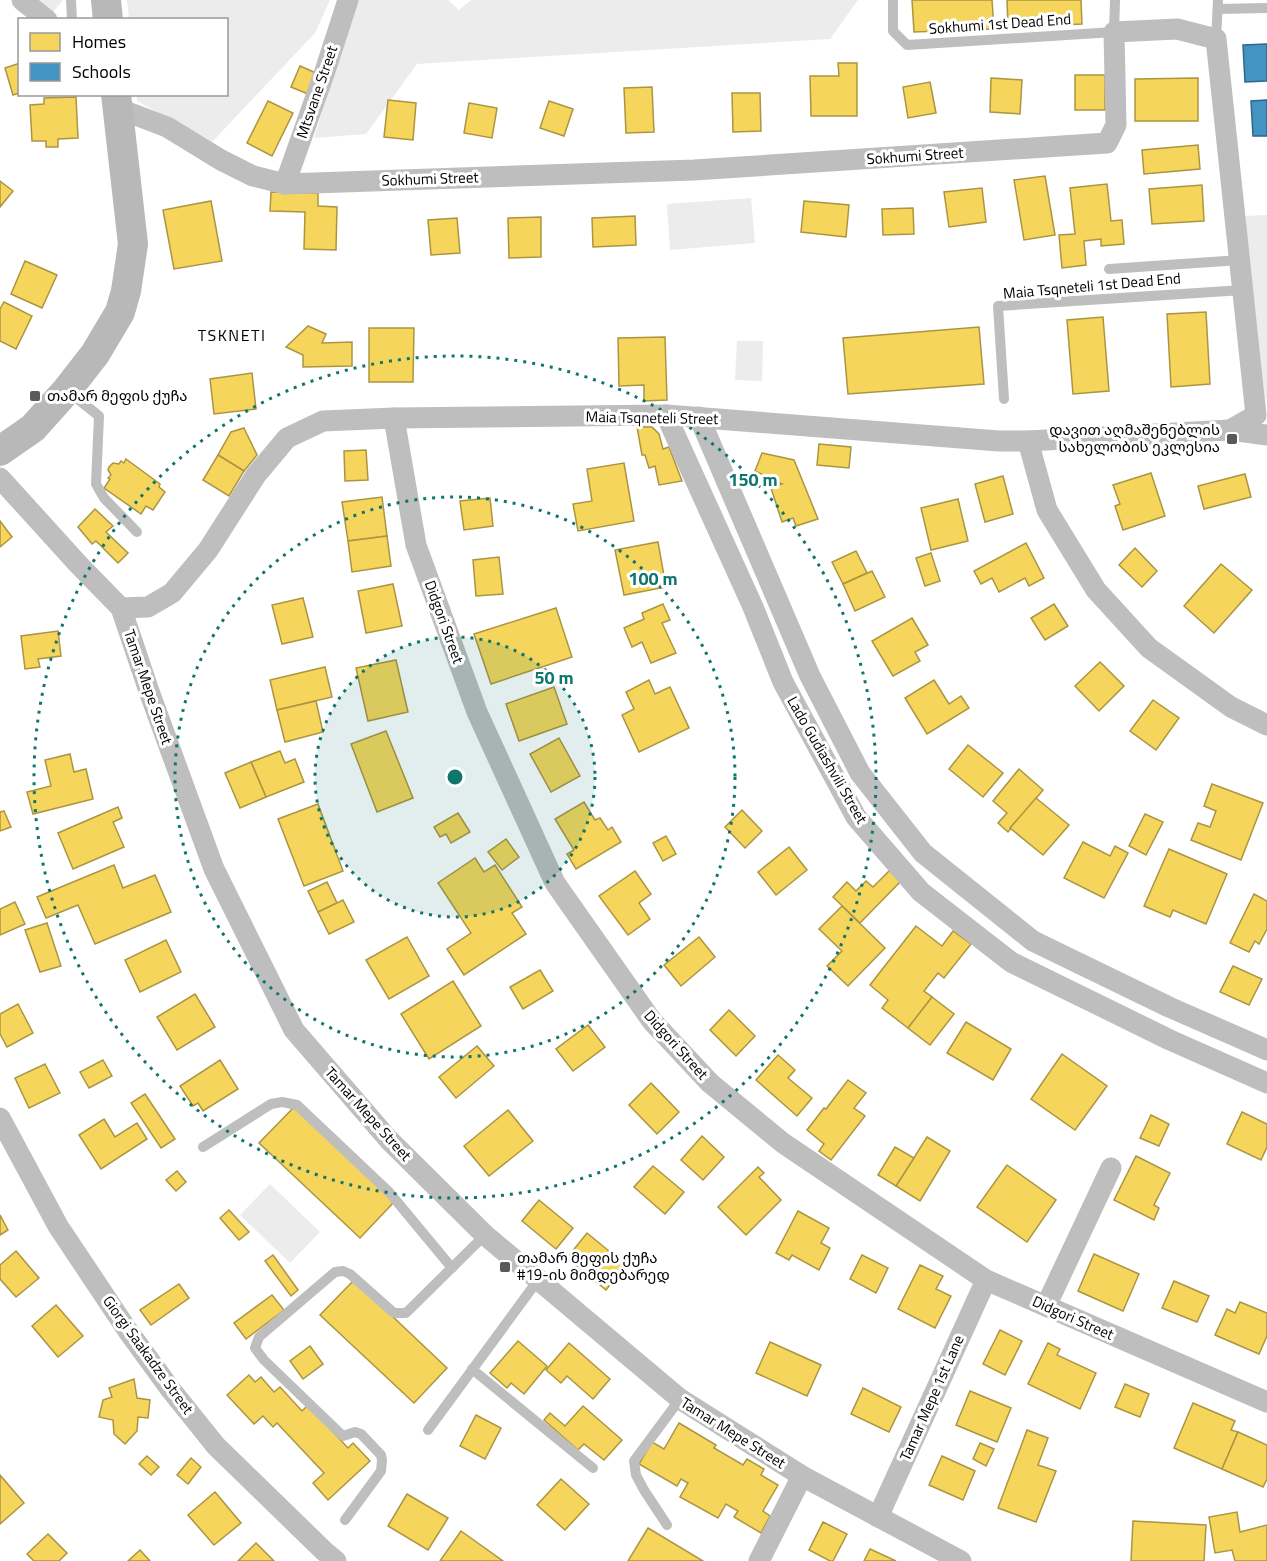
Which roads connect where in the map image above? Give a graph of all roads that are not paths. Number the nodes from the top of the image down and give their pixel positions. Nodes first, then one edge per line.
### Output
1 (22, 0) edge
2 (71, 0) edge
3 (106, 0) edge
4 (348, 0) edge
5 (893, 0) edge
6 (1115, 0) edge
7 (1218, 4) edge
8 (1267, 8) edge
9 (44, 18) edge
10 (72, 18) edge
11 (108, 18) edge
12 (1114, 32) junction
13 (1216, 39) junction
14 (117, 101) edge
15 (285, 184) junction
16 (1240, 261) junction
17 (1109, 269) dead end
18 (1243, 290) junction
19 (67, 390) junction
20 (1004, 399) dead end
21 (1263, 415) edge
22 (666, 416) junction
23 (699, 417) junction
24 (394, 418) junction
25 (1230, 430) junction
26 (1267, 435) edge
27 (1028, 441) junction
28 (0, 451) edge
29 (0, 478) edge
30 (137, 532) dead end
31 (749, 534) junction
32 (725, 545) junction
33 (777, 598) junction
34 (122, 608) junction
35 (753, 608) junction
36 (1267, 725) edge
37 (1064, 956) junction
38 (1052, 983) junction
39 (1267, 1050) edge
40 (1267, 1083) edge
41 (0, 1118) edge
42 (203, 1147) dead end
43 (1111, 1168) dead end
44 (485, 1235) junction
45 (452, 1268) junction
46 (538, 1280) junction
47 (986, 1280) junction
48 (1046, 1306) junction
49 (472, 1369) junction
50 (680, 1399) junction
51 (1267, 1402) edge
52 (428, 1430) dead end
53 (593, 1468) dead end
54 (802, 1476) junction
55 (878, 1517) junction
56 (345, 1520) dead end
57 (667, 1525) dead end
58 (325, 1558) edge
59 (953, 1559) edge
60 (759, 1561) edge

1 - 9 street
2 - 10 lane
3 - 11 main road
4 - 15 street, Mtsvane Street
5 - 12 lane, Sokhumi 1st Dead End
6 - 12 lane
7 - 8 lane
7 - 13 lane
12 - 13 street
12 - 15 street, Sokhumi Street
13 - 16 street
14 - 15 street, Sokhumi Street
14 - 19 main road
16 - 17 lane
16 - 18 street
18 - 20 lane, Maia Tsqneteli 1st Dead End
18 - 21 street
19 - 28 main road
19 - 30 lane
21 - 25 street
22 - 23 street, Maia Tsqneteli Street
22 - 24 street, Maia Tsqneteli Street
22 - 32 street, Lado Gudiashvili Street
23 - 27 street, Maia Tsqneteli Street
23 - 31 street, Lado Gudiashvili Street
24 - 34 street, Maia Tsqneteli Street
24 - 47 street, Didgori Street
25 - 26 street, Maia Tsqneteli Street
25 - 27 street, Maia Tsqneteli Street
27 - 36 street
29 - 34 street, Tamar Mepe Street
31 - 32 street
31 - 33 street, Lado Gudiashvili Street
32 - 35 street, Lado Gudiashvili Street
33 - 35 street
33 - 37 street, Lado Gudiashvili Street
34 - 44 street, Tamar Mepe Street
35 - 38 street, Lado Gudiashvili Street
37 - 38 street
37 - 39 street, Lado Gudiashvili Street
38 - 40 street, Lado Gudiashvili Street
41 - 58 street, Giorgi Saakadze Street
42 - 45 lane
43 - 48 street
44 - 45 lane
44 - 46 street, Tamar Mepe Street
45 - 56 lane
46 - 49 lane
46 - 50 street, Tamar Mepe Street
47 - 48 street, Didgori Street
47 - 55 street, Tamar Mepe 1st Lane
48 - 51 street, Didgori Street
49 - 52 lane
49 - 53 lane
50 - 54 street, Tamar Mepe Street
50 - 57 lane
54 - 55 street, Tamar Mepe Street
54 - 60 street
55 - 59 street, Tamar Mepe Street

